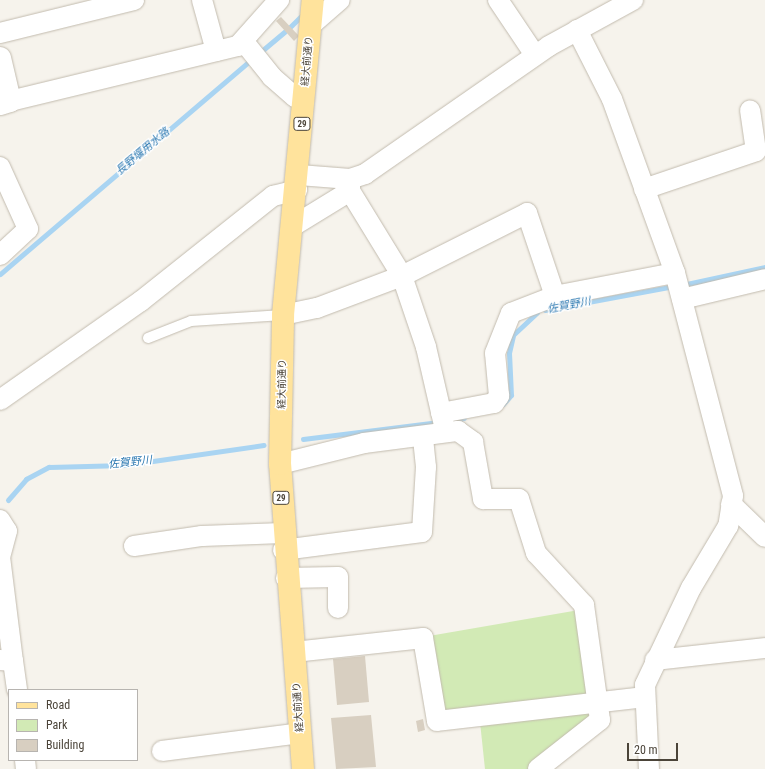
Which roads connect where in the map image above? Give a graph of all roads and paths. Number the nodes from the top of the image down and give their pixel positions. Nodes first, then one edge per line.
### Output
1 (134, 0) edge
2 (202, 0) edge
3 (280, 0) edge
4 (313, 0) edge
5 (340, 0) edge
6 (498, 0) edge
7 (633, 0) edge
8 (311, 23) junction
9 (577, 30) junction
10 (0, 33) edge
11 (216, 51) junction
12 (251, 52) junction
13 (535, 56) junction
14 (0, 58) edge
15 (304, 98) junction
16 (5, 102) edge
17 (750, 110) dead end
18 (0, 167) edge
19 (298, 182) junction
20 (350, 185) junction
21 (644, 189) junction
22 (293, 226) junction
23 (0, 254) edge
24 (402, 276) junction
25 (765, 279) edge
26 (678, 286) junction
27 (555, 296) junction
28 (283, 315) junction
29 (148, 338) dead end
30 (0, 400) edge
31 (444, 423) junction
32 (423, 436) junction
33 (280, 464) junction
34 (731, 504) junction
35 (0, 520) edge
36 (765, 537) edge
37 (283, 541) junction
38 (134, 546) dead end
39 (286, 578) junction
40 (338, 608) dead end
41 (765, 648) edge
42 (294, 652) junction
43 (655, 660) junction
44 (7, 661) edge
45 (17, 689) edge
46 (644, 697) junction
47 (600, 703) junction
48 (300, 733) junction
49 (162, 751) dead end
50 (303, 769) edge
51 (538, 769) edge
52 (649, 769) edge

1 - 10 street
2 - 11 street
3 - 12 street
4 - 8 main road, 経大前通り / 29
5 - 8 street
6 - 13 street
7 - 9 street
8 - 15 main road, 経大前通り / 29
9 - 13 street
9 - 21 street
11 - 12 street
11 - 16 street
12 - 15 street
13 - 20 street
14 - 16 street
15 - 19 main road, 経大前通り / 29
17 - 21 street
18 - 23 street
19 - 20 street
19 - 22 main road, 経大前通り / 29
19 - 30 street
20 - 22 street
20 - 24 street
21 - 26 street
22 - 28 main road, 経大前通り / 29
24 - 27 street
24 - 28 street
24 - 31 street
25 - 26 street
26 - 27 street
26 - 34 street
27 - 31 street
28 - 29 lane
28 - 33 main road, 経大前通り / 29
31 - 32 street
31 - 47 street
32 - 33 street
32 - 37 street
33 - 37 main road, 経大前通り / 29
34 - 36 street
34 - 43 street
35 - 44 street
37 - 38 street
37 - 39 main road, 経大前通り / 29
39 - 40 street
39 - 42 main road, 経大前通り / 29
41 - 43 street
42 - 47 street
42 - 48 main road, 経大前通り / 29
43 - 46 street
44 - 45 street
46 - 47 street
46 - 52 street
47 - 51 street
48 - 49 street
48 - 50 main road, 経大前通り / 29

